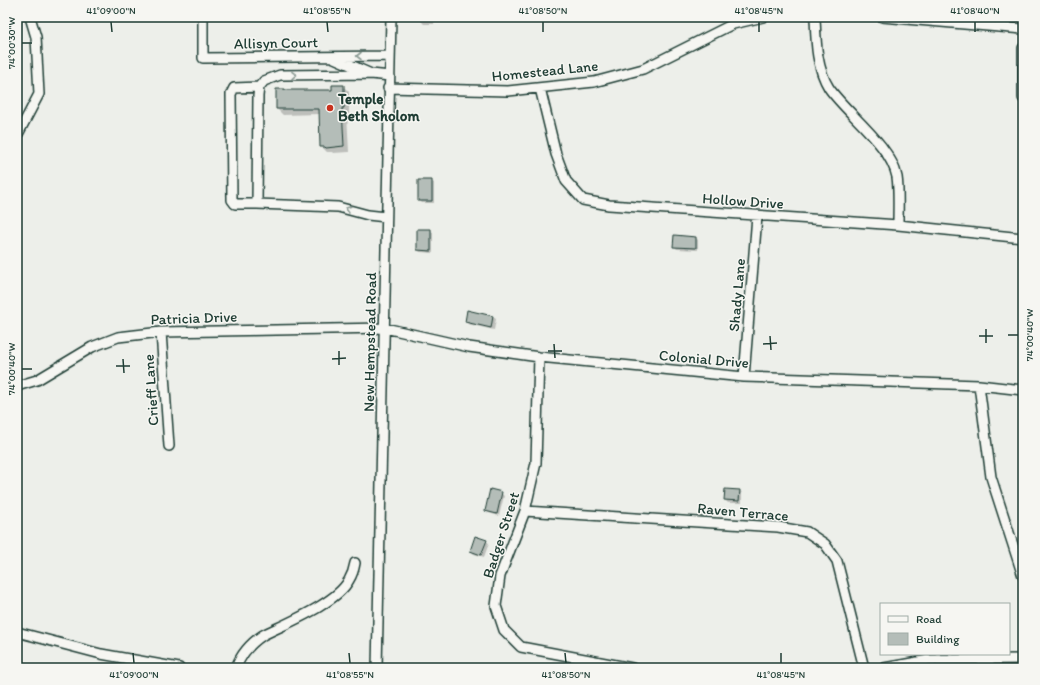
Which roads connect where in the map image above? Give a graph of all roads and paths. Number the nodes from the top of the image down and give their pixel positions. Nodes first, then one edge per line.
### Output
1 (30, 17) edge
2 (203, 17) edge
3 (391, 17) edge
4 (763, 17) edge
5 (814, 17) edge
6 (882, 17) edge
7 (1023, 29) edge
8 (1023, 48) edge
9 (329, 56) junction
10 (390, 56) junction
11 (371, 74) junction
12 (390, 76) junction
13 (259, 87) junction
14 (388, 88) junction
15 (540, 88) junction
16 (1023, 98) edge
17 (17, 136) edge
18 (257, 204) junction
19 (757, 216) junction
20 (386, 217) junction
21 (898, 225) junction
22 (1023, 238) edge
23 (385, 328) junction
24 (161, 332) junction
25 (539, 358) junction
26 (744, 377) junction
27 (979, 385) junction
28 (17, 386) edge
29 (1023, 390) edge
30 (169, 446) dead end
31 (525, 511) junction
32 (355, 563) dead end
33 (1023, 576) edge
34 (17, 632) edge
35 (1023, 659) edge
36 (179, 668) edge
37 (236, 668) edge
38 (376, 668) edge
39 (632, 668) edge
40 (864, 668) edge
41 (884, 668) edge

1 - 17 street
2 - 9 street, Allisyn Court
3 - 10 street, New Hempstead Road
4 - 15 street, Homestead Lane
5 - 21 street
6 - 7 street
8 - 16 street
10 -> 9 street, Allisyn Court
9 - 11 street
10 - 12 street, New Hempstead Road
11 - 12 street
13 -> 11 street
12 - 14 street, New Hempstead Road
13 - 18 street
13 - 18 street
14 - 15 street, Homestead Lane
14 - 20 street, New Hempstead Road
15 - 19 street, Hollow Drive
20 -> 18 street
19 - 21 street, Hollow Drive
19 - 26 street, Shady Lane
20 - 23 street, New Hempstead Road
21 - 22 street, Hollow Drive
23 - 24 street, Patricia Drive
23 - 25 street, Colonial Drive
23 - 38 street, New Hempstead Road
24 - 28 street, Patricia Drive
24 - 30 street, Crieff Lane
25 - 26 street, Colonial Drive
25 - 31 street, Badger Street
26 - 27 street, Colonial Drive
27 - 29 street, Colonial Drive
27 - 33 street
31 - 39 street, Badger Street
31 - 40 street, Raven Terrace
32 - 37 street
34 - 36 street
35 - 41 street

